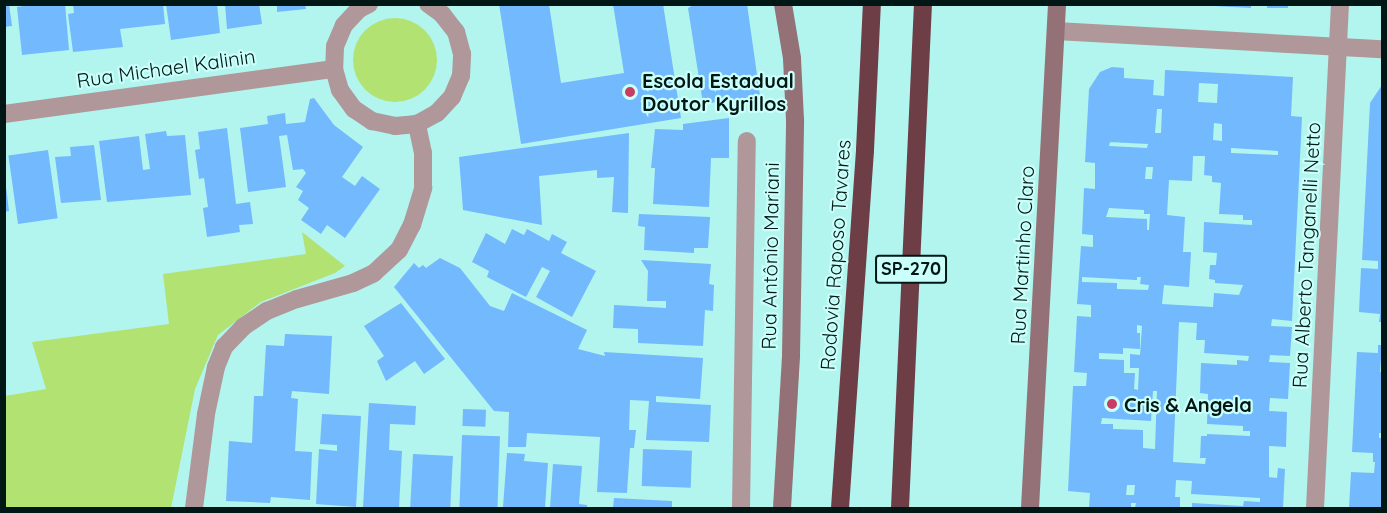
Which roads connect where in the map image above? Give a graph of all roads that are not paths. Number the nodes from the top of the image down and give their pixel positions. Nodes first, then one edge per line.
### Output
1 (369, 4) edge
2 (428, 4) edge
3 (783, 4) edge
4 (872, 4) edge
5 (923, 4) edge
6 (1057, 4) edge
7 (1340, 4) edge
8 (1056, 31) junction
9 (1339, 47) junction
10 (1383, 49) edge
11 (334, 69) junction
12 (4, 114) edge
13 (417, 124) junction
14 (747, 141) dead end
15 (194, 508) edge
16 (741, 508) edge
17 (782, 508) edge
18 (840, 508) edge
19 (900, 508) edge
20 (1030, 508) edge
21 (1315, 508) edge

1 - 11 street
2 - 13 street
3 - 17 street, Rua Antônio Mariani
4 - 18 highway, Rodovia Raposo Tavares / SP-270
5 - 19 highway, SP-270
6 - 8 street, Rua Martinho Claro
7 - 9 street, Rua Alberto Tanganelli Netto
8 - 9 street
8 - 20 street, Rua Martinho Claro
9 - 10 street
9 - 21 street, Rua Alberto Tanganelli Netto
11 - 12 street, Rua Michael Kalinin
11 - 13 street
13 - 15 street
14 - 16 street, Rua Antônio Mariani

